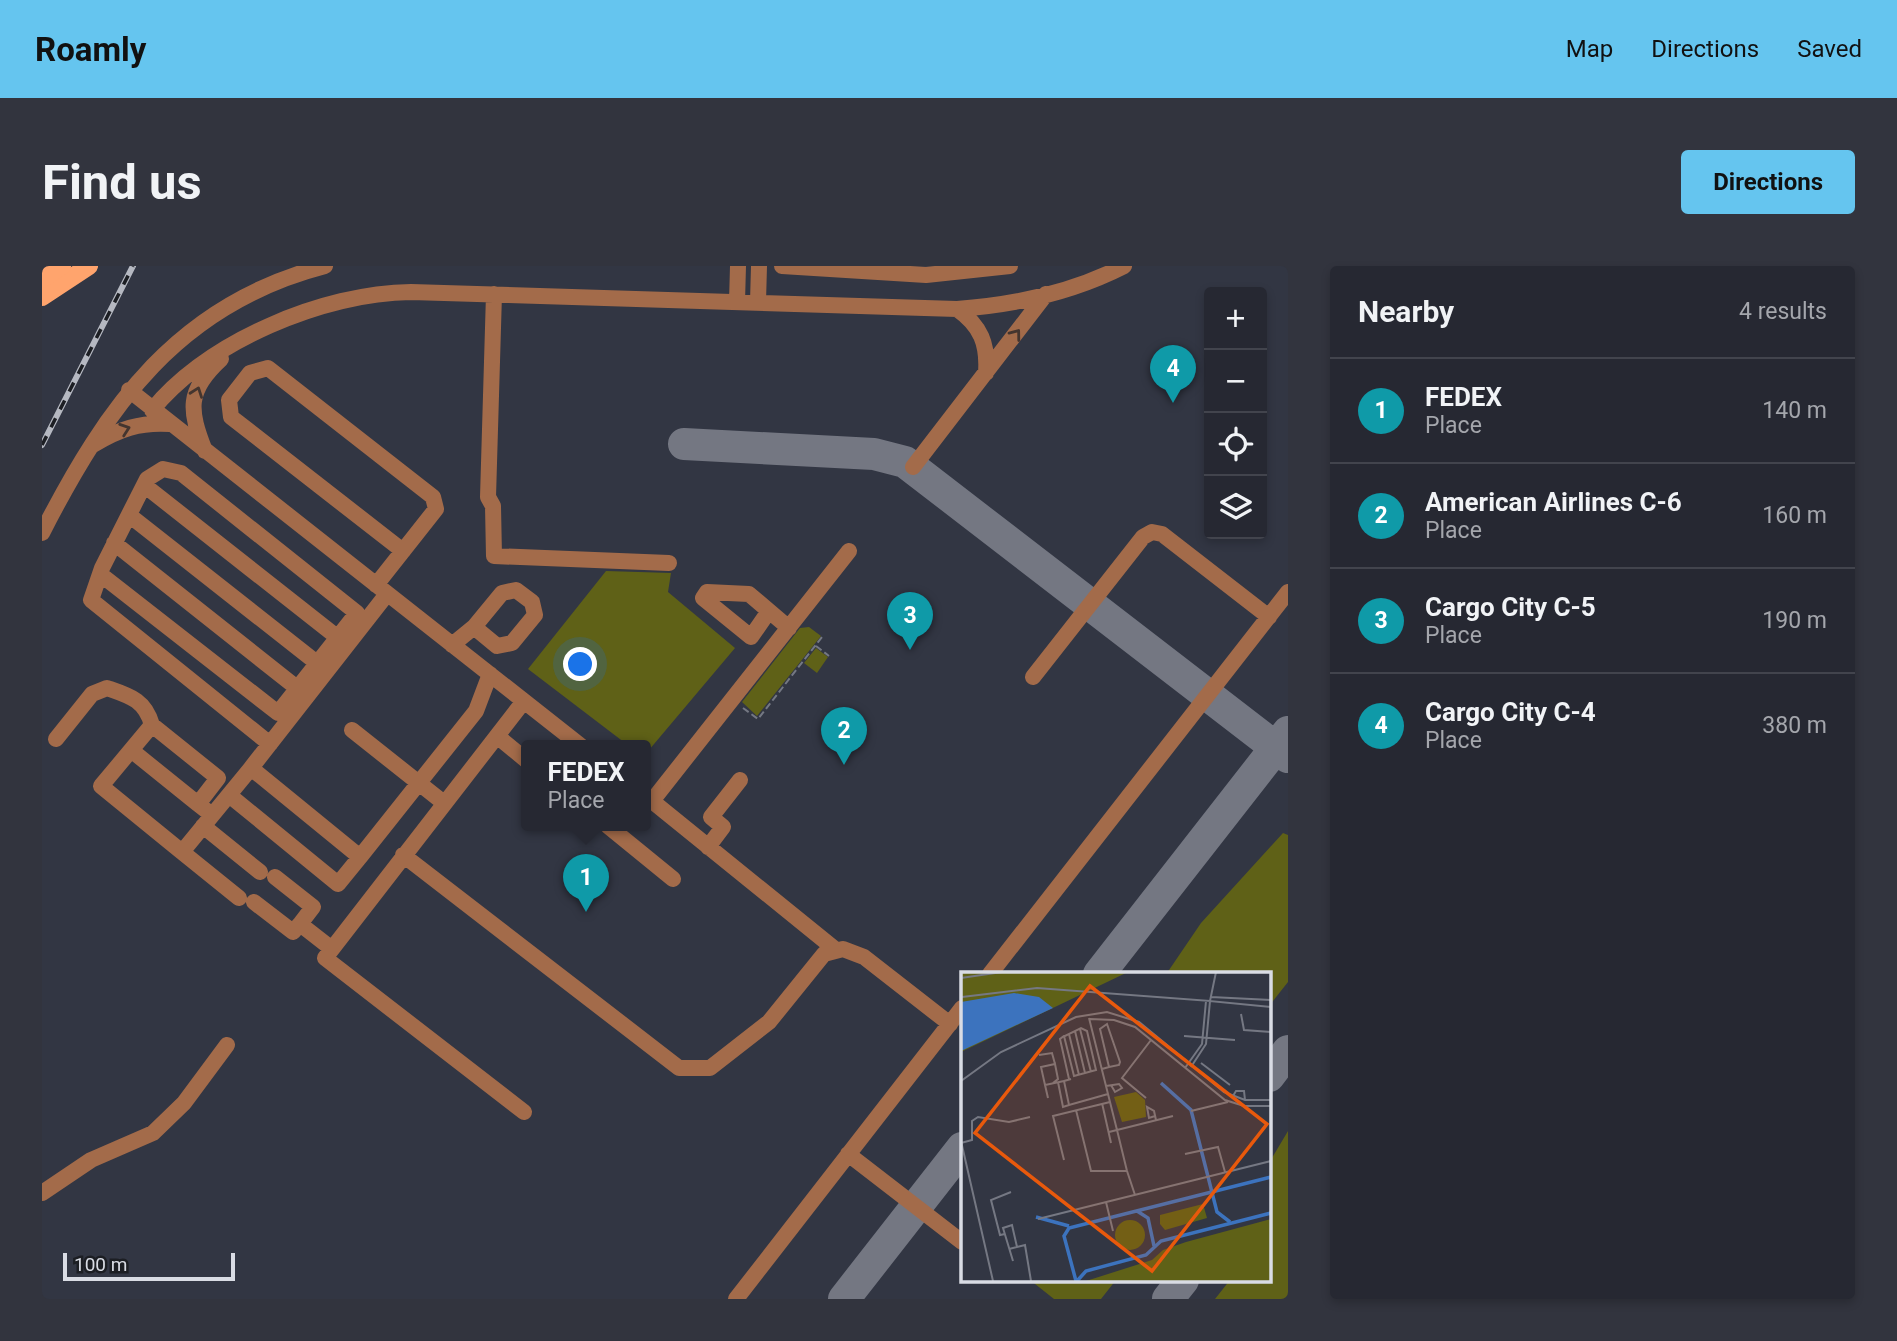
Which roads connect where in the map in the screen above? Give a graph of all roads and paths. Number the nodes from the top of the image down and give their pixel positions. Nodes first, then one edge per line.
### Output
1 (62, 266) edge
2 (89, 266) edge
3 (325, 266) edge
4 (738, 266) edge
5 (759, 266) edge
6 (782, 266) edge
7 (1010, 266) edge
8 (1124, 266) edge
9 (913, 271) edge
10 (42, 279) edge
11 (494, 294) junction
12 (1046, 294) junction
13 (42, 297) edge
14 (737, 302) junction
15 (758, 302) junction
16 (957, 309) junction
17 (235, 345) junction
18 (986, 373) junction
19 (129, 390) junction
20 (152, 410) junction
21 (171, 424) junction
22 (85, 451) junction
23 (205, 451) junction
24 (913, 467) dead end
25 (144, 485) junction
26 (129, 515) junction
27 (42, 533) edge
28 (114, 543) junction
29 (403, 551) junction
30 (849, 551) dead end
31 (669, 563) dead end
32 (100, 574) junction
33 (381, 589) junction
34 (1288, 592) edge
35 (769, 611) dead end
36 (1269, 617) junction
37 (474, 627) dead end
38 (789, 628) junction
39 (337, 637) junction
40 (822, 637) dead end
41 (452, 645) junction
42 (815, 645) junction
43 (829, 656) dead end
44 (317, 663) junction
45 (490, 674) junction
46 (1033, 677) dead end
47 (297, 688) junction
48 (524, 701) junction
49 (739, 705) dead end
50 (152, 725) junction
51 (352, 730) dead end
52 (497, 736) junction
53 (57, 739) dead end
54 (573, 740) edge
55 (270, 744) junction
56 (131, 750) junction
57 (521, 755) edge
58 (251, 768) junction
59 (740, 780) dead end
60 (418, 783) junction
61 (229, 795) junction
62 (651, 798) edge
63 (444, 803) junction
64 (198, 804) junction
65 (651, 804) edge
66 (208, 821) junction
67 (628, 832) edge
68 (708, 847) junction
69 (182, 852) junction
70 (403, 855) junction
71 (360, 857) junction
72 (673, 878) dead end
73 (300, 924) junction
74 (332, 949) junction
75 (836, 950) junction
76 (992, 972) edge
77 (961, 1009) edge
78 (950, 1024) junction
79 (227, 1045) dead end
80 (524, 1112) dead end
81 (849, 1154) junction
82 (42, 1193) edge
83 (961, 1241) edge
84 (736, 1299) edge

1 - 10 main road, bridge
2 - 13 main road
3 - 19 street
4 - 14 street
5 - 15 street
6 - 9 street
7 - 9 street
8 - 12 street
11 - 14 street
11 - 17 street
11 - 31 street
12 - 16 street
18 -> 12 street
14 - 15 street
15 - 16 street
16 - 18 street
17 - 20 street
23 -> 17 street
18 - 24 street
19 - 20 street
19 - 22 street
20 - 21 street
22 -> 21 street
21 - 23 street
22 - 27 street
23 - 33 street
25 - 26 street
25 - 39 street
25 - 39 street
26 - 28 street
26 - 44 street
28 - 32 street
28 - 47 street
29 - 29 street
29 - 33 street
30 - 38 street
32 - 47 street
32 - 55 street
33 - 41 street
33 - 55 street
34 - 36 street
35 - 38 street
36 - 46 street
36 - 76 street
37 - 41 street
38 - 62 street
39 - 44 street
40 - 42 path
41 - 45 street
42 - 43 path
42 - 49 path
44 - 47 street
45 - 48 street
45 - 60 street
48 - 52 street
48 - 54 street
50 - 53 street
50 - 56 street
50 - 64 street
51 - 60 street
52 - 57 street
52 - 63 street
55 - 58 street
56 - 64 street
56 - 69 street
58 - 61 street
58 - 71 street
59 - 68 street
60 - 63 street
60 - 71 street
61 - 66 street
61 - 71 street
63 - 70 street
64 - 66 street
65 - 68 street
66 - 69 street
66 - 73 street
67 - 72 street
68 - 75 street
69 - 73 street
70 - 74 street
70 - 75 street
73 - 74 street
74 - 80 street
75 - 78 street
77 - 78 street
78 - 81 street
79 - 82 street
81 - 83 street
81 - 84 street

